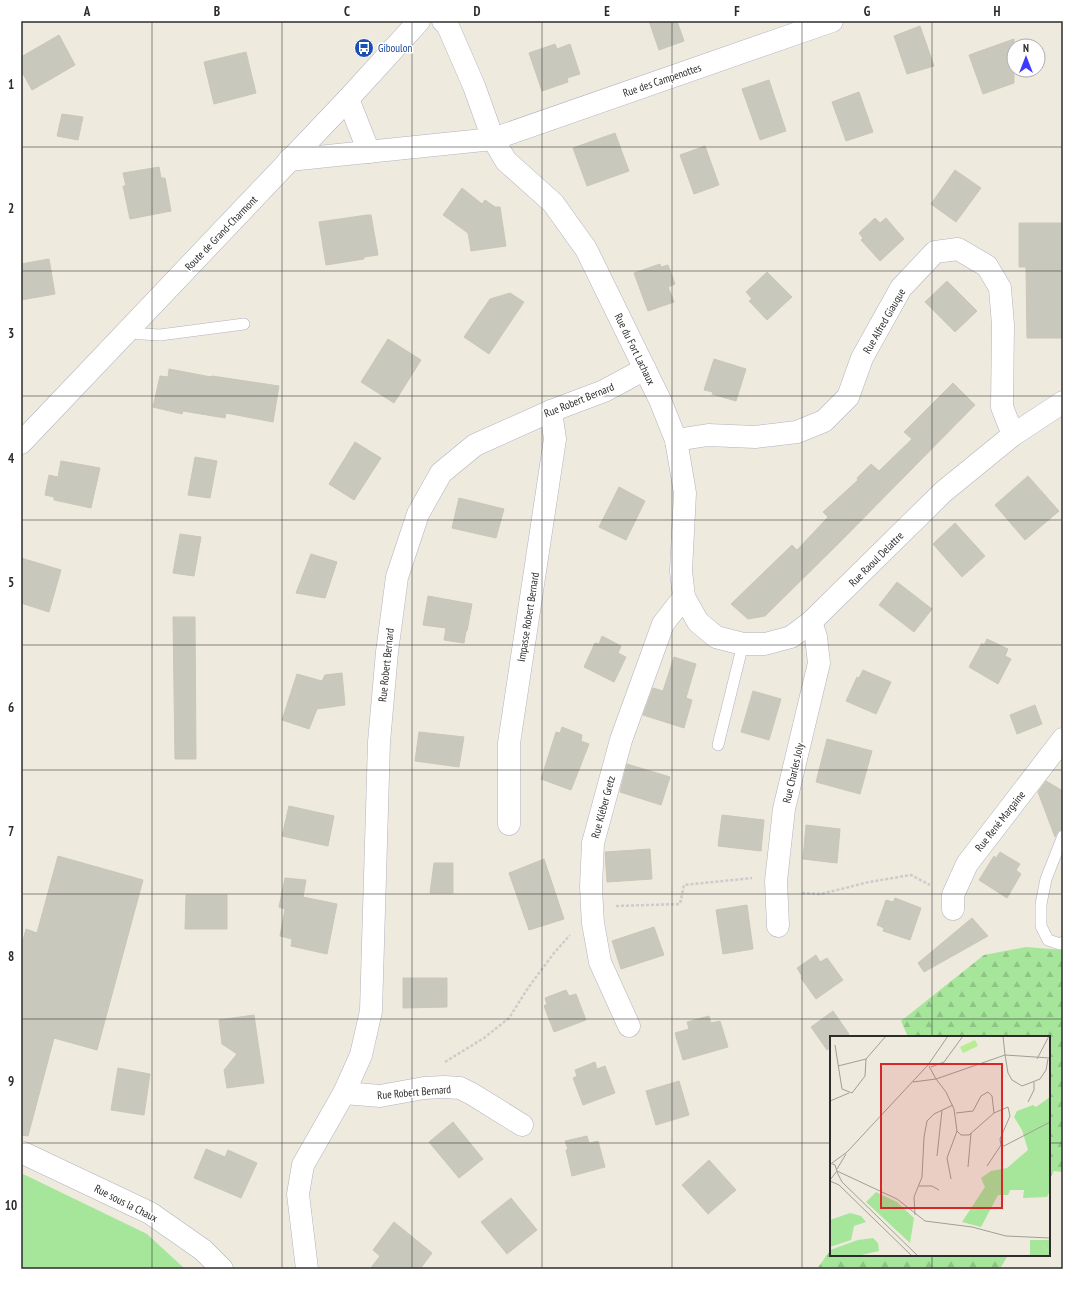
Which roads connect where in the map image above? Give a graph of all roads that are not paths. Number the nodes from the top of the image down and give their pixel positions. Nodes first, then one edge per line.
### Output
1 (419, 21) edge
2 (832, 21) edge
3 (451, 22) edge
4 (348, 100) junction
5 (492, 139) junction
6 (369, 152) junction
7 (290, 160) junction
8 (244, 324) dead end
9 (125, 333) junction
10 (645, 369) junction
11 (1063, 402) edge
12 (551, 411) junction
13 (1013, 436) junction
14 (676, 440) junction
15 (21, 443) edge
16 (684, 597) junction
17 (811, 622) junction
18 (743, 644) junction
19 (1063, 739) edge
20 (718, 745) dead end
21 (509, 824) dead end
22 (1063, 836) edge
23 (953, 902) road end
24 (778, 926) dead end
25 (1063, 942) edge
26 (629, 1026) dead end
27 (344, 1093) junction
28 (522, 1125) dead end
29 (21, 1152) edge
30 (222, 1269) edge
31 (308, 1269) edge

1 - 4 street, Route de Grand-Charmont
2 - 5 street, Rue des Campenottes
3 - 5 street, Rue du Fort Lachaux
4 - 6 street
4 - 7 street, Route de Grand-Charmont
5 - 6 street
5 - 10 street, Rue du Fort Lachaux
6 - 7 street
7 - 9 street, Route de Grand-Charmont
8 - 9 lane
9 - 15 street, Route de Grand-Charmont
10 - 12 street, Rue Robert Bernard
10 - 14 street, Rue du Fort Lachaux
11 - 13 street, Rue Raoul Delattre
12 - 21 street, Impasse Robert Bernard
12 - 27 street, Rue Robert Bernard
13 - 14 street, Rue Alfred Giauque
13 - 17 street, Rue Raoul Delattre
14 - 16 street, Rue du Fort Lachaux
16 - 18 street, Rue Raoul Delattre
16 - 26 street, Rue Kléber Gretz
17 - 18 street, Rue Raoul Delattre
17 - 24 street, Rue Charles Joly
18 - 20 lane
19 - 23 street, Rue René Margaine
22 - 25 lane
27 - 28 street, Rue Robert Bernard
27 - 31 street, Rue Robert Bernard
29 - 30 street, Rue sous la Chaux

